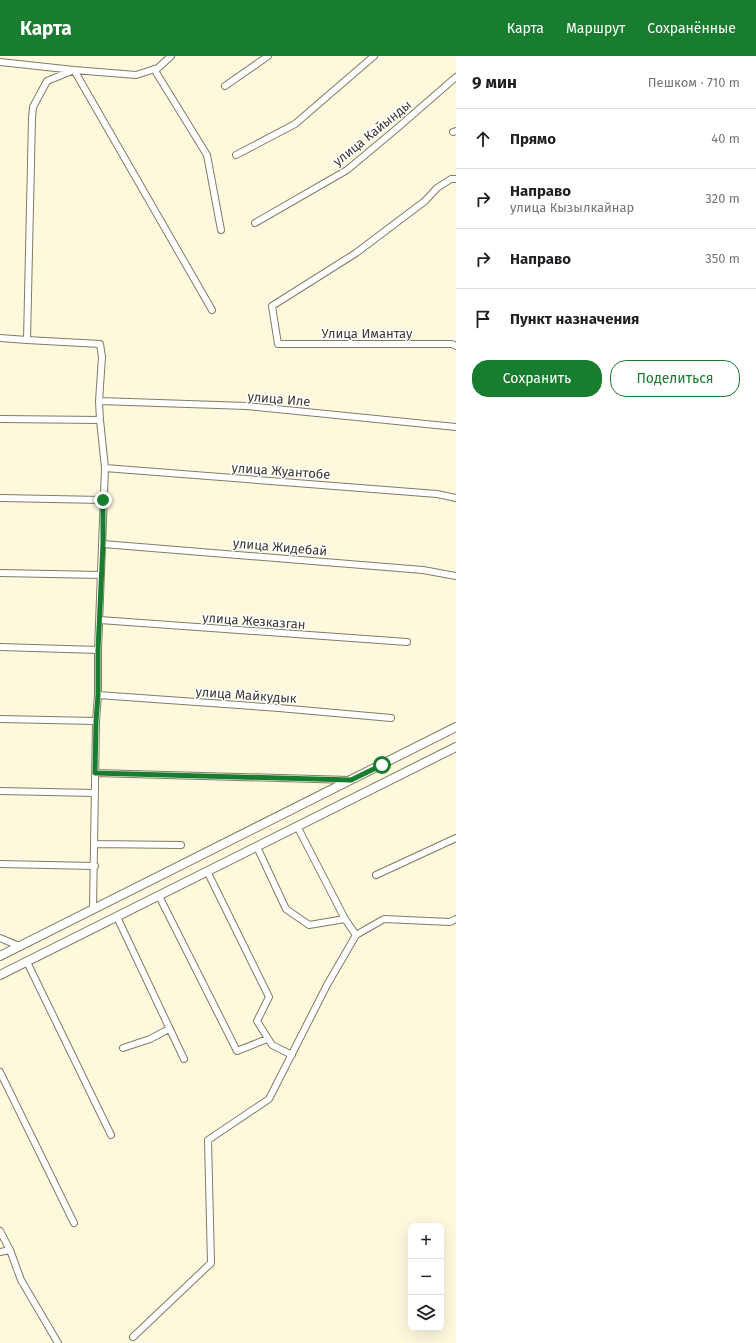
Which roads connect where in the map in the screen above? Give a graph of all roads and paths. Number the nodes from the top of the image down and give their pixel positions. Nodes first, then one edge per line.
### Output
1 (171, 56) edge
2 (268, 56) edge
3 (374, 56) edge
4 (0, 62) edge
5 (154, 69) junction
6 (74, 70) junction
7 (456, 77) edge
8 (224, 86) dead end
9 (236, 155) dead end
10 (456, 179) edge
11 (255, 223) dead end
12 (221, 230) dead end
13 (212, 310) dead end
14 (0, 338) edge
15 (27, 340) junction
16 (456, 346) edge
17 (99, 401) junction
18 (0, 419) edge
19 (100, 420) junction
20 (456, 427) edge
21 (105, 468) junction
22 (0, 498) edge
23 (456, 498) edge
24 (103, 500) junction
25 (103, 544) junction
26 (0, 573) edge
27 (101, 575) junction
28 (456, 576) edge
29 (100, 620) junction
30 (407, 642) dead end
31 (0, 647) edge
32 (98, 650) junction
33 (98, 695) junction
34 (391, 718) dead end
35 (0, 719) edge
36 (96, 721) junction
37 (456, 727) edge
38 (456, 747) edge
39 (95, 773) junction
40 (351, 780) junction
41 (0, 791) edge
42 (95, 793) junction
43 (297, 826) junction
44 (456, 838) edge
45 (95, 844) junction
46 (181, 845) dead end
47 (257, 847) junction
48 (0, 864) edge
49 (94, 866) junction
50 (207, 871) junction
51 (376, 875) dead end
52 (159, 896) junction
53 (93, 909) junction
54 (117, 917) junction
55 (345, 919) junction
56 (456, 919) edge
57 (356, 935) junction
58 (0, 938) edge
59 (19, 946) junction
60 (0, 956) edge
61 (27, 962) junction
62 (0, 975) edge
63 (169, 1029) junction
64 (267, 1039) junction
65 (123, 1048) dead end
66 (292, 1055) junction
67 (184, 1059) dead end
68 (0, 1072) edge
69 (111, 1135) dead end
70 (74, 1224) dead end
71 (0, 1231) edge
72 (10, 1250) junction
73 (0, 1252) edge
74 (133, 1337) dead end
75 (58, 1343) edge

1 - 5 street
2 - 8 street
3 - 9 street
4 - 6 street
5 - 6 street
5 - 12 street
6 - 13 street
6 - 15 street
7 - 11 street, улица Кайынды
10 - 16 street, Улица Имантау
14 - 15 street
15 - 17 street
17 - 19 street
17 - 20 street, улица Иле
18 - 19 street
19 - 21 street
21 - 23 street, улица Жуантобе
21 - 24 street
22 - 24 street
24 - 25 street
25 - 27 street
25 - 28 street, улица Жидебай
26 - 27 street
27 - 29 street
29 - 30 street, улица Жезказган
29 - 32 street
31 - 32 street
32 - 33 street
33 - 34 street, улица Майкудык
33 - 36 street
35 - 36 street
36 - 39 street
37 - 40 main road
38 - 43 main road
39 - 40 street
39 - 42 street
40 - 53 main road
41 - 42 street
42 - 45 street
43 - 47 main road
43 - 55 street
44 - 51 street
45 - 46 street
45 - 49 street
47 - 50 main road
47 - 55 street
48 - 49 street
49 - 53 street
50 - 52 main road
50 - 64 street
52 - 54 main road
52 - 64 street
53 - 59 main road
54 - 61 main road
54 - 63 street
55 - 57 street
56 - 57 street
57 - 66 street
58 - 59 street
59 - 60 main road
61 - 62 main road
61 - 69 street
63 - 65 street
63 - 67 street
64 - 66 street
66 - 74 street
68 - 70 street
71 - 72 street
72 - 73 street
72 - 75 street

